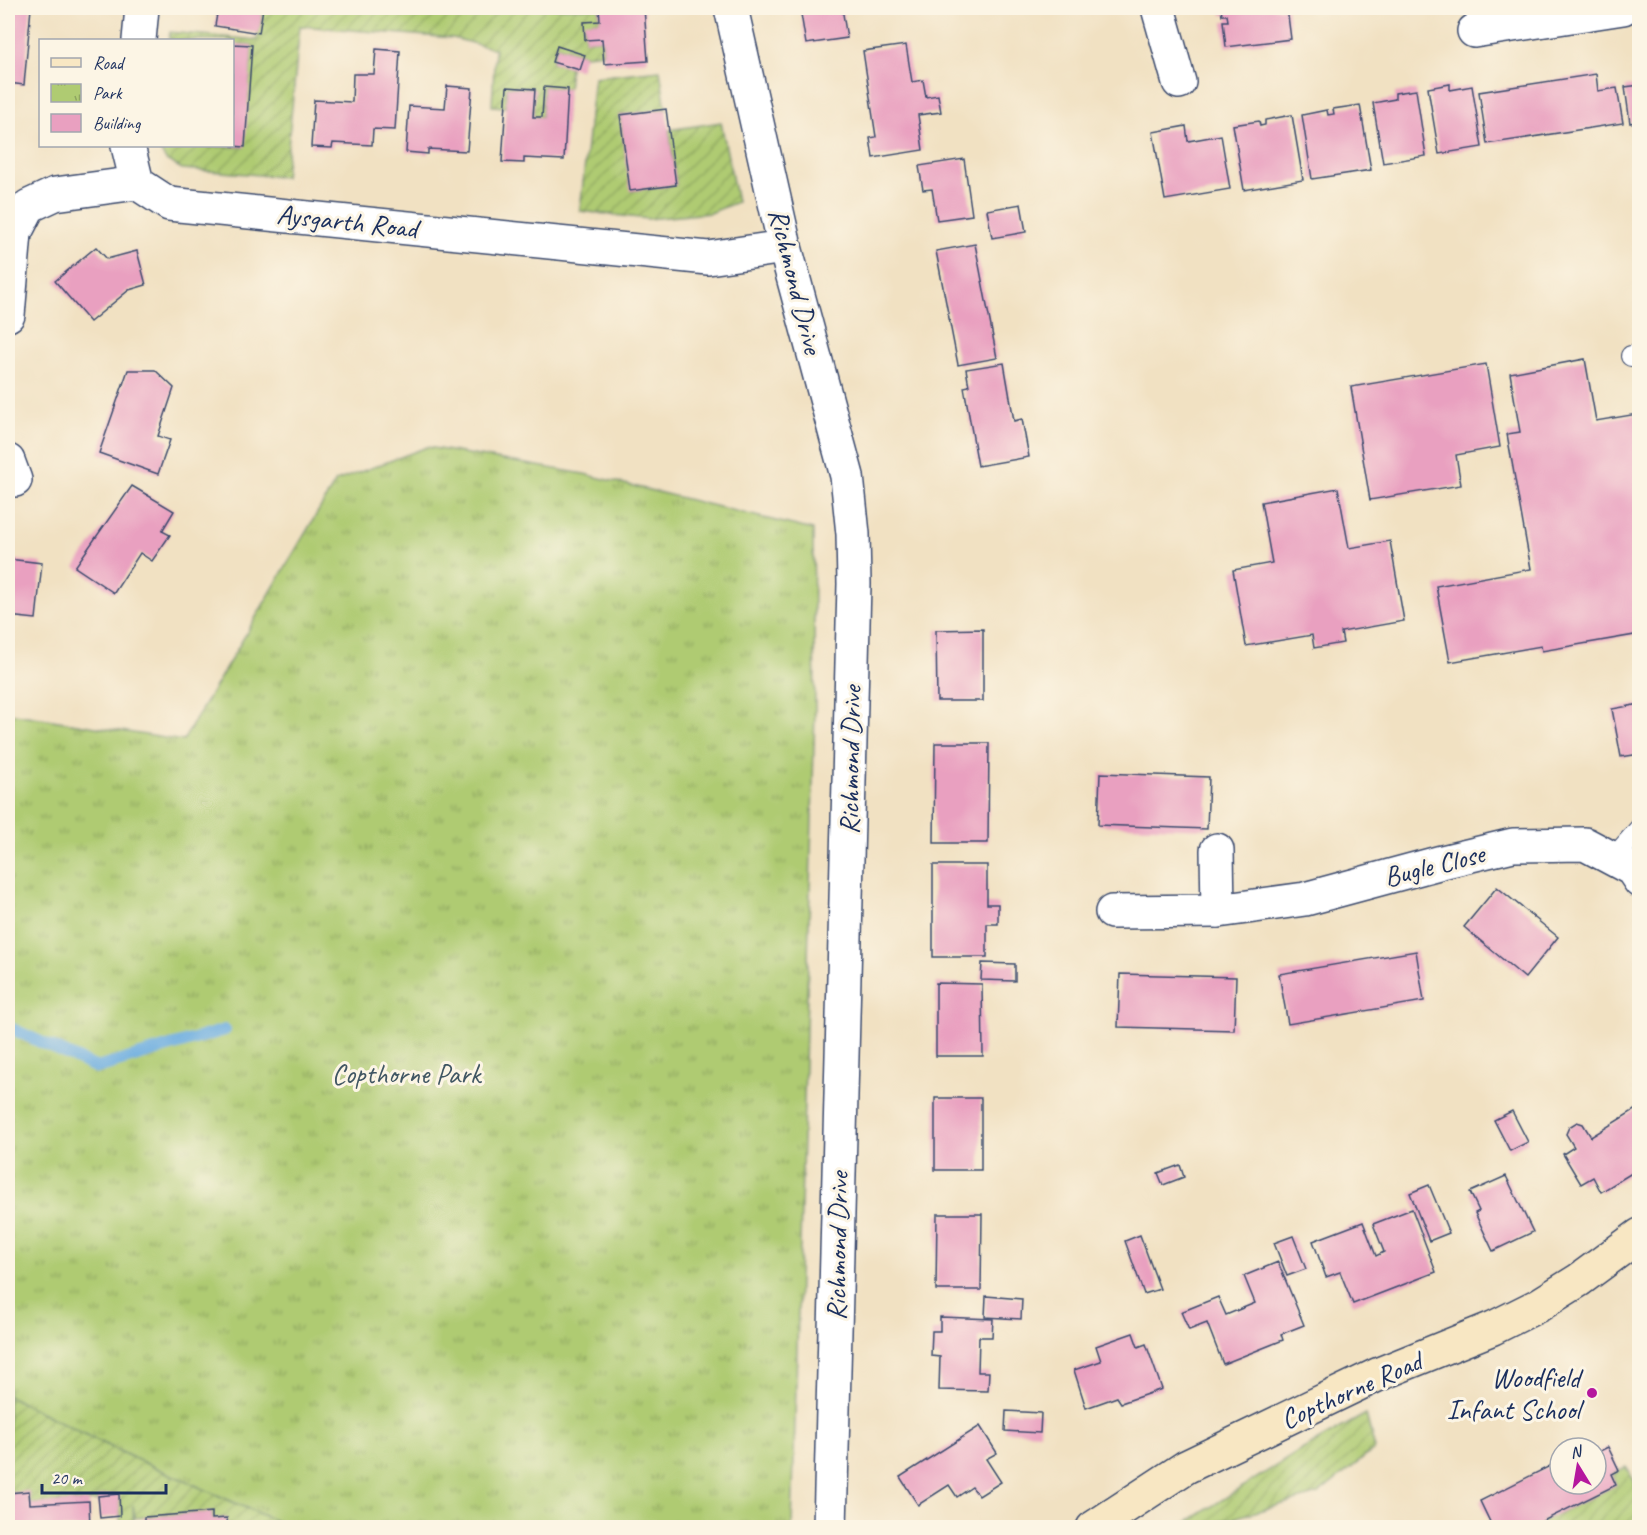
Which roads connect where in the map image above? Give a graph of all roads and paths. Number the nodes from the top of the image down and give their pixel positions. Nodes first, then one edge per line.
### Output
1 (142, 8) edge
2 (731, 8) edge
3 (1158, 8) edge
4 (1623, 8) edge
5 (1556, 13) edge
6 (1473, 30) dead end
7 (139, 39) edge
8 (1179, 82) dead end
9 (128, 147) edge
10 (137, 183) junction
11 (785, 247) junction
12 (8, 315) edge
13 (1640, 828) edge
14 (1217, 850) dead end
15 (1613, 860) junction
16 (1640, 881) edge
17 (1218, 911) junction
18 (1112, 912) dead end
19 (1640, 1235) edge
20 (830, 1527) edge
21 (1093, 1527) edge

1 - 7 street
2 - 11 street, Richmond Drive
3 - 8 street
4 - 5 street
5 - 6 street
9 - 10 street
10 - 11 street, Aysgarth Road
10 - 12 street
11 - 20 street, Richmond Drive
13 - 15 lane
14 - 17 street
15 - 16 street, Bugle Close
15 - 17 street, Bugle Close
17 - 18 street, Bugle Close
19 - 21 main road, Copthorne Road

